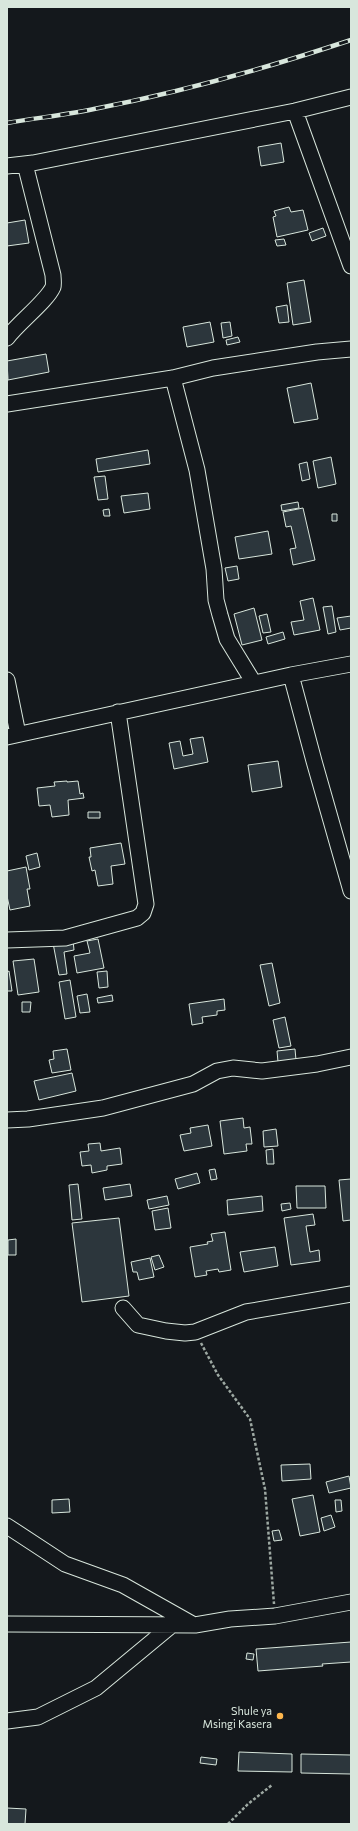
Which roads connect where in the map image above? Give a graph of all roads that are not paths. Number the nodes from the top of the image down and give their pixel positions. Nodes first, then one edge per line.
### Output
1 (351, 97) edge
2 (295, 111) junction
3 (25, 164) junction
4 (7, 166) edge
5 (351, 266) edge
6 (7, 338) edge
7 (351, 349) edge
8 (173, 378) junction
9 (7, 404) edge
10 (351, 664) edge
11 (291, 675) junction
12 (7, 680) edge
13 (254, 683) junction
14 (118, 712) junction
15 (12, 735) edge
16 (351, 890) edge
17 (7, 940) edge
18 (351, 1056) edge
19 (7, 1120) edge
20 (351, 1294) edge
21 (123, 1308) dead end
22 (7, 1526) edge
23 (351, 1602) edge
24 (7, 1624) edge
25 (172, 1625) junction
26 (195, 1625) junction
27 (7, 1721) edge

1 - 2 street
2 - 3 street
2 - 5 street
3 - 4 street
3 - 6 street
7 - 8 street
8 - 9 street
8 - 13 street
10 - 11 street
11 - 13 street
11 - 16 street
12 - 15 street
13 - 14 street
14 - 15 street
14 - 17 street
18 - 19 street
20 - 21 street
22 - 26 street
23 - 26 street
24 - 25 street
25 - 26 street
25 - 27 street

